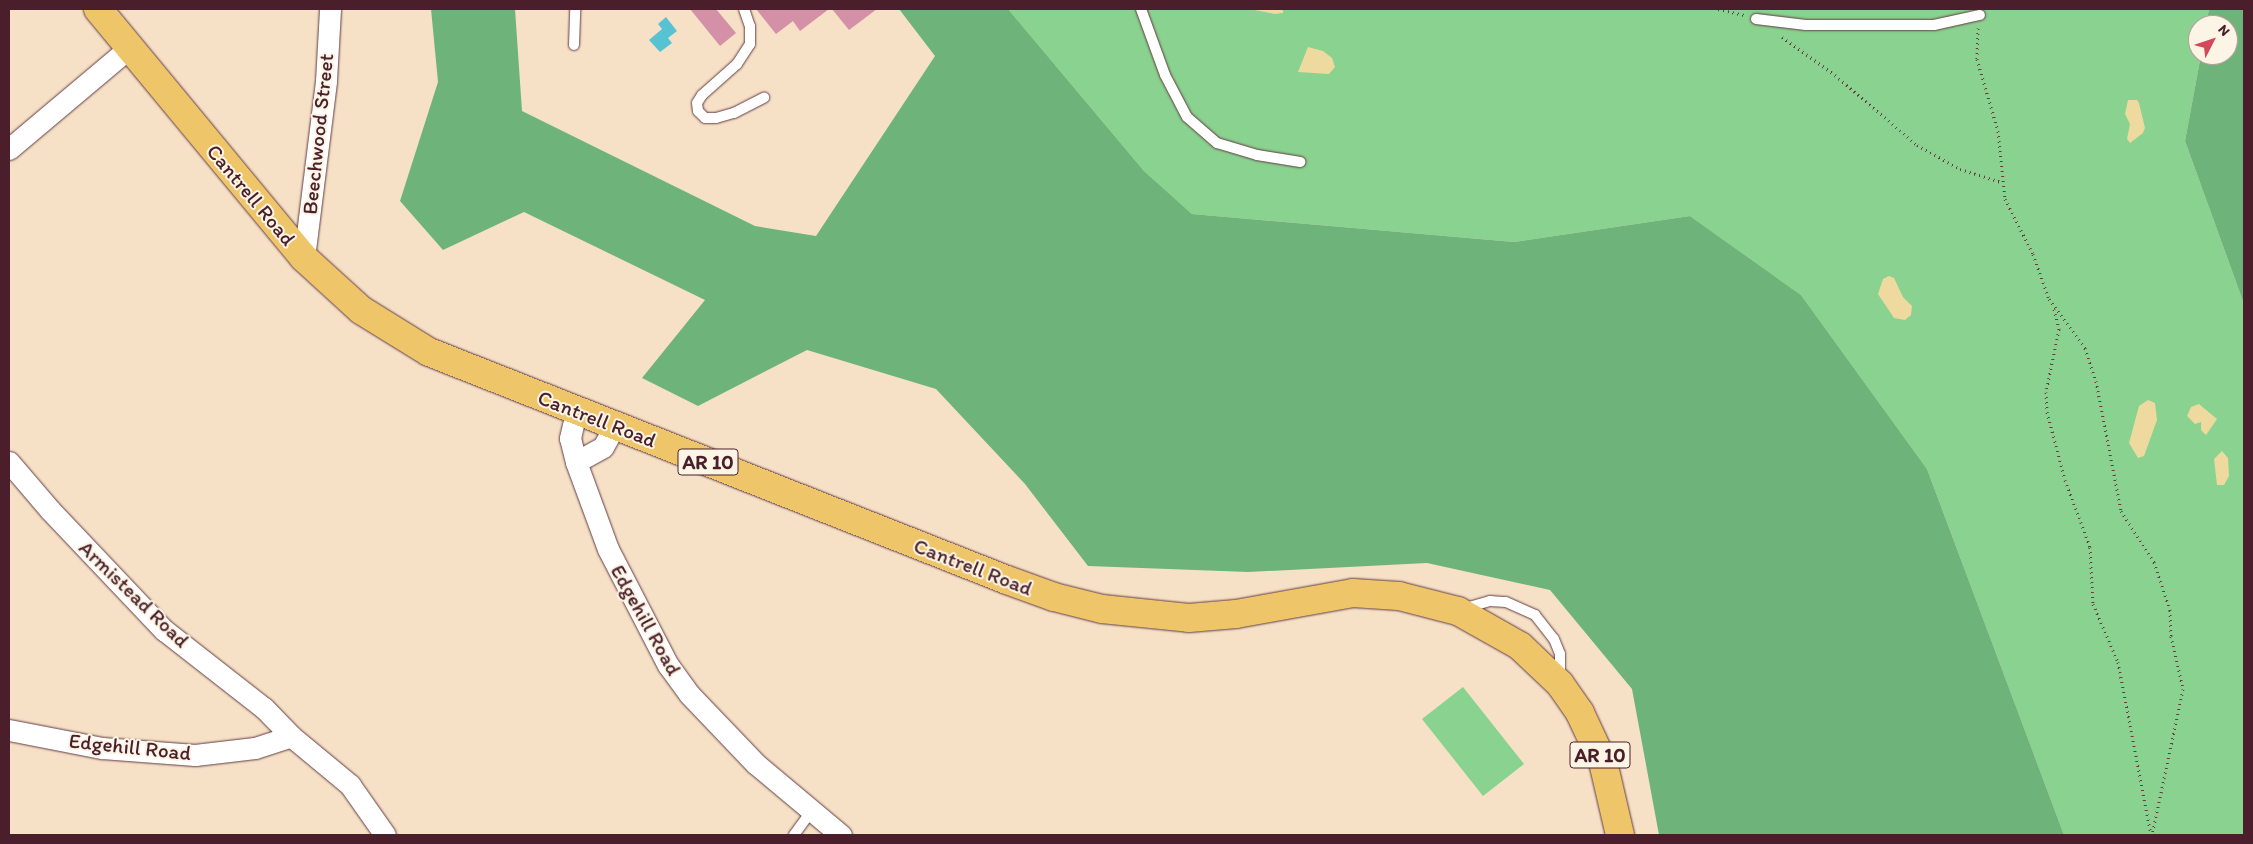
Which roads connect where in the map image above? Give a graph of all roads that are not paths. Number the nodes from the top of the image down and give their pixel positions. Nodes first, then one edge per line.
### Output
1 (98, 9) edge
2 (330, 9) edge
3 (574, 9) edge
4 (744, 9) edge
5 (1141, 9) edge
6 (1980, 15) road end
7 (1756, 18) road end
8 (574, 45) dead end
9 (130, 48) junction
10 (764, 98) dead end
11 (9, 148) edge
12 (1300, 162) dead end
13 (304, 258) junction
14 (576, 412) junction
15 (615, 425) junction
16 (9, 462) edge
17 (576, 462) junction
18 (9, 730) edge
19 (291, 736) junction
20 (811, 812) junction
21 (385, 835) edge
22 (794, 835) edge
23 (840, 835) edge
24 (1620, 835) edge

1 - 9 main road, Cantrell Road / AR 10
2 - 13 street, Beechwood Street
3 - 8 lane
4 - 10 lane
5 - 12 lane
6 - 7 lane
9 - 11 street
9 - 13 main road, Cantrell Road / AR 10
13 - 14 main road, Cantrell Road / AR 10
14 - 15 main road, Cantrell Road / AR 10
14 - 17 street, Edgehill Road
15 - 17 street
15 - 24 main road, Cantrell Road / AR 10
16 - 19 street, Armistead Road
17 - 20 street, Edgehill Road
18 - 19 street, Edgehill Road
19 - 21 street
20 - 22 lane
20 - 23 street, Edgehill Road

